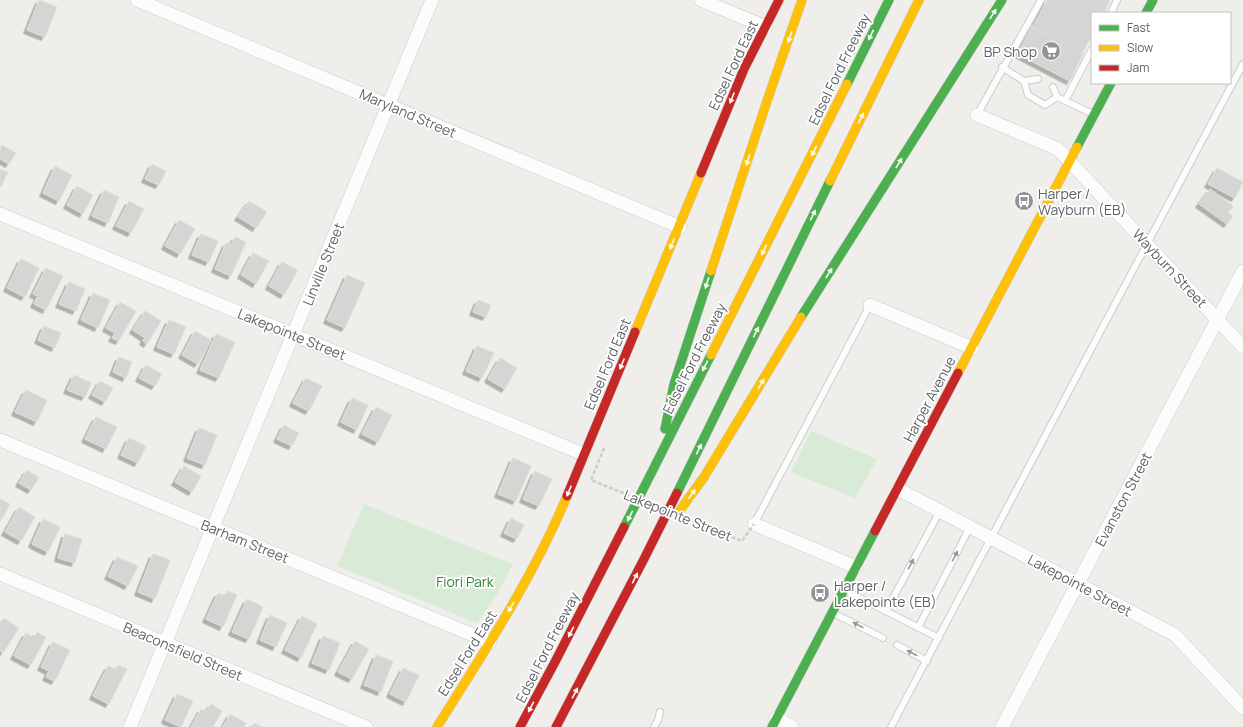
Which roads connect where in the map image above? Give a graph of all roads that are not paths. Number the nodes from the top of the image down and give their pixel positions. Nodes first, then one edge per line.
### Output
1 (137, 0) edge
2 (432, 0) edge
3 (701, 0) edge
4 (779, 0) edge
5 (802, 0) edge
6 (889, 0) edge
7 (919, 0) edge
8 (1002, 0) edge
9 (1041, 0) edge
10 (1117, 0) edge
11 (1150, 1) edge
12 (1111, 12) edge
13 (1146, 12) edge
14 (766, 27) junction
15 (1091, 51) edge
16 (1243, 64) edge
17 (1002, 67) junction
18 (1038, 79) dead end
19 (1024, 81) junction
20 (1110, 84) edge
21 (1053, 87) dead end
22 (1057, 97) junction
23 (1065, 101) junction
24 (389, 105) junction
25 (1095, 114) junction
26 (977, 115) joint
27 (1070, 161) junction
28 (0, 214) edge
29 (680, 227) junction
30 (1146, 243) junction
31 (1243, 271) edge
32 (870, 305) joint
33 (1217, 319) junction
34 (294, 335) junction
35 (1243, 347) edge
36 (972, 348) junction
37 (0, 440) edge
38 (584, 454) junction
39 (660, 456) junction
40 (898, 489) junction
41 (940, 511) junction
42 (754, 524) joint
43 (970, 527) junction
44 (213, 528) junction
45 (992, 538) junction
46 (644, 559) junction
47 (856, 567) junction
48 (0, 574) edge
49 (1078, 584) junction
50 (844, 590) junction
51 (886, 611) junction
52 (832, 612) junction
53 (918, 628) junction
54 (883, 638) dead end
55 (939, 638) junction
56 (490, 642) junction
57 (165, 643) junction
58 (897, 646) dead end
59 (927, 661) junction
60 (1243, 708) edge
61 (660, 712) dead end
62 (774, 723) edge
63 (130, 727) edge
64 (366, 727) edge
65 (437, 727) edge
66 (520, 727) edge
67 (556, 727) edge
68 (654, 727) edge
69 (792, 727) edge
70 (891, 727) edge
71 (1002, 727) edge

1 - 24 street, Maryland Street
2 - 24 street, Linville Street
3 - 14 street
4 - 14 main road, Edsel Ford East
5 -> 39 main road
6 -> 39 main road, Edsel Ford Freeway
46 -> 7 main road
46 -> 8 main road
9 - 17 lane
10 - 12 lane
11 - 13 main road
14 -> 29 main road, Edsel Ford East
15 - 23 lane
16 - 30 lane
17 - 19 lane
17 - 26 lane
18 - 19 lane
19 - 22 lane
20 - 25 main road, Harper Avenue
21 - 22 lane
22 - 23 lane
23 - 25 lane
24 - 29 street, Maryland Street
24 - 34 street, Linville Street
25 - 27 main road, Harper Avenue
26 - 27 street, Wayburn Street
27 - 30 street, Wayburn Street
27 - 36 main road, Harper Avenue
28 - 34 street, Lakepointe Street
29 -> 38 main road, Edsel Ford East
30 - 33 street, Wayburn Street
30 - 45 lane
31 - 33 street, Evanston Street
32 - 36 street
32 - 42 lane
33 - 35 street, Wayburn Street
33 - 49 street, Evanston Street
34 - 38 street, Lakepointe Street
34 - 44 street, Linville Street
36 - 40 main road, Harper Avenue
37 - 44 street, Barham Street
38 -> 56 main road, Edsel Ford East
39 -> 66 main road, Edsel Ford Freeway
40 - 41 street, Lakepointe Street
40 - 47 main road, Harper Avenue
41 - 43 street, Lakepointe Street
51 -> 41 lane
42 - 47 street, Lakepointe Street
43 - 45 street, Lakepointe Street
53 -> 43 lane
44 - 56 street, Barham Street
44 - 57 street, Linville Street
45 - 49 street, Lakepointe Street
45 - 55 lane
67 -> 46 main road
47 - 50 main road, Harper Avenue
48 - 57 street, Beaconsfield Street
49 - 60 street, Lakepointe Street
49 - 71 street, Evanston Street
50 - 51 lane
50 - 52 main road, Harper Avenue
51 - 53 lane
54 -> 52 lane
52 - 62 main road, Harper Avenue
53 - 55 lane
55 - 59 lane
56 - 65 main road, Edsel Ford East
57 - 63 street, Linville Street
57 - 64 street, Beaconsfield Street
59 -> 58 lane
59 - 70 lane
61 - 68 lane
62 - 69 street

